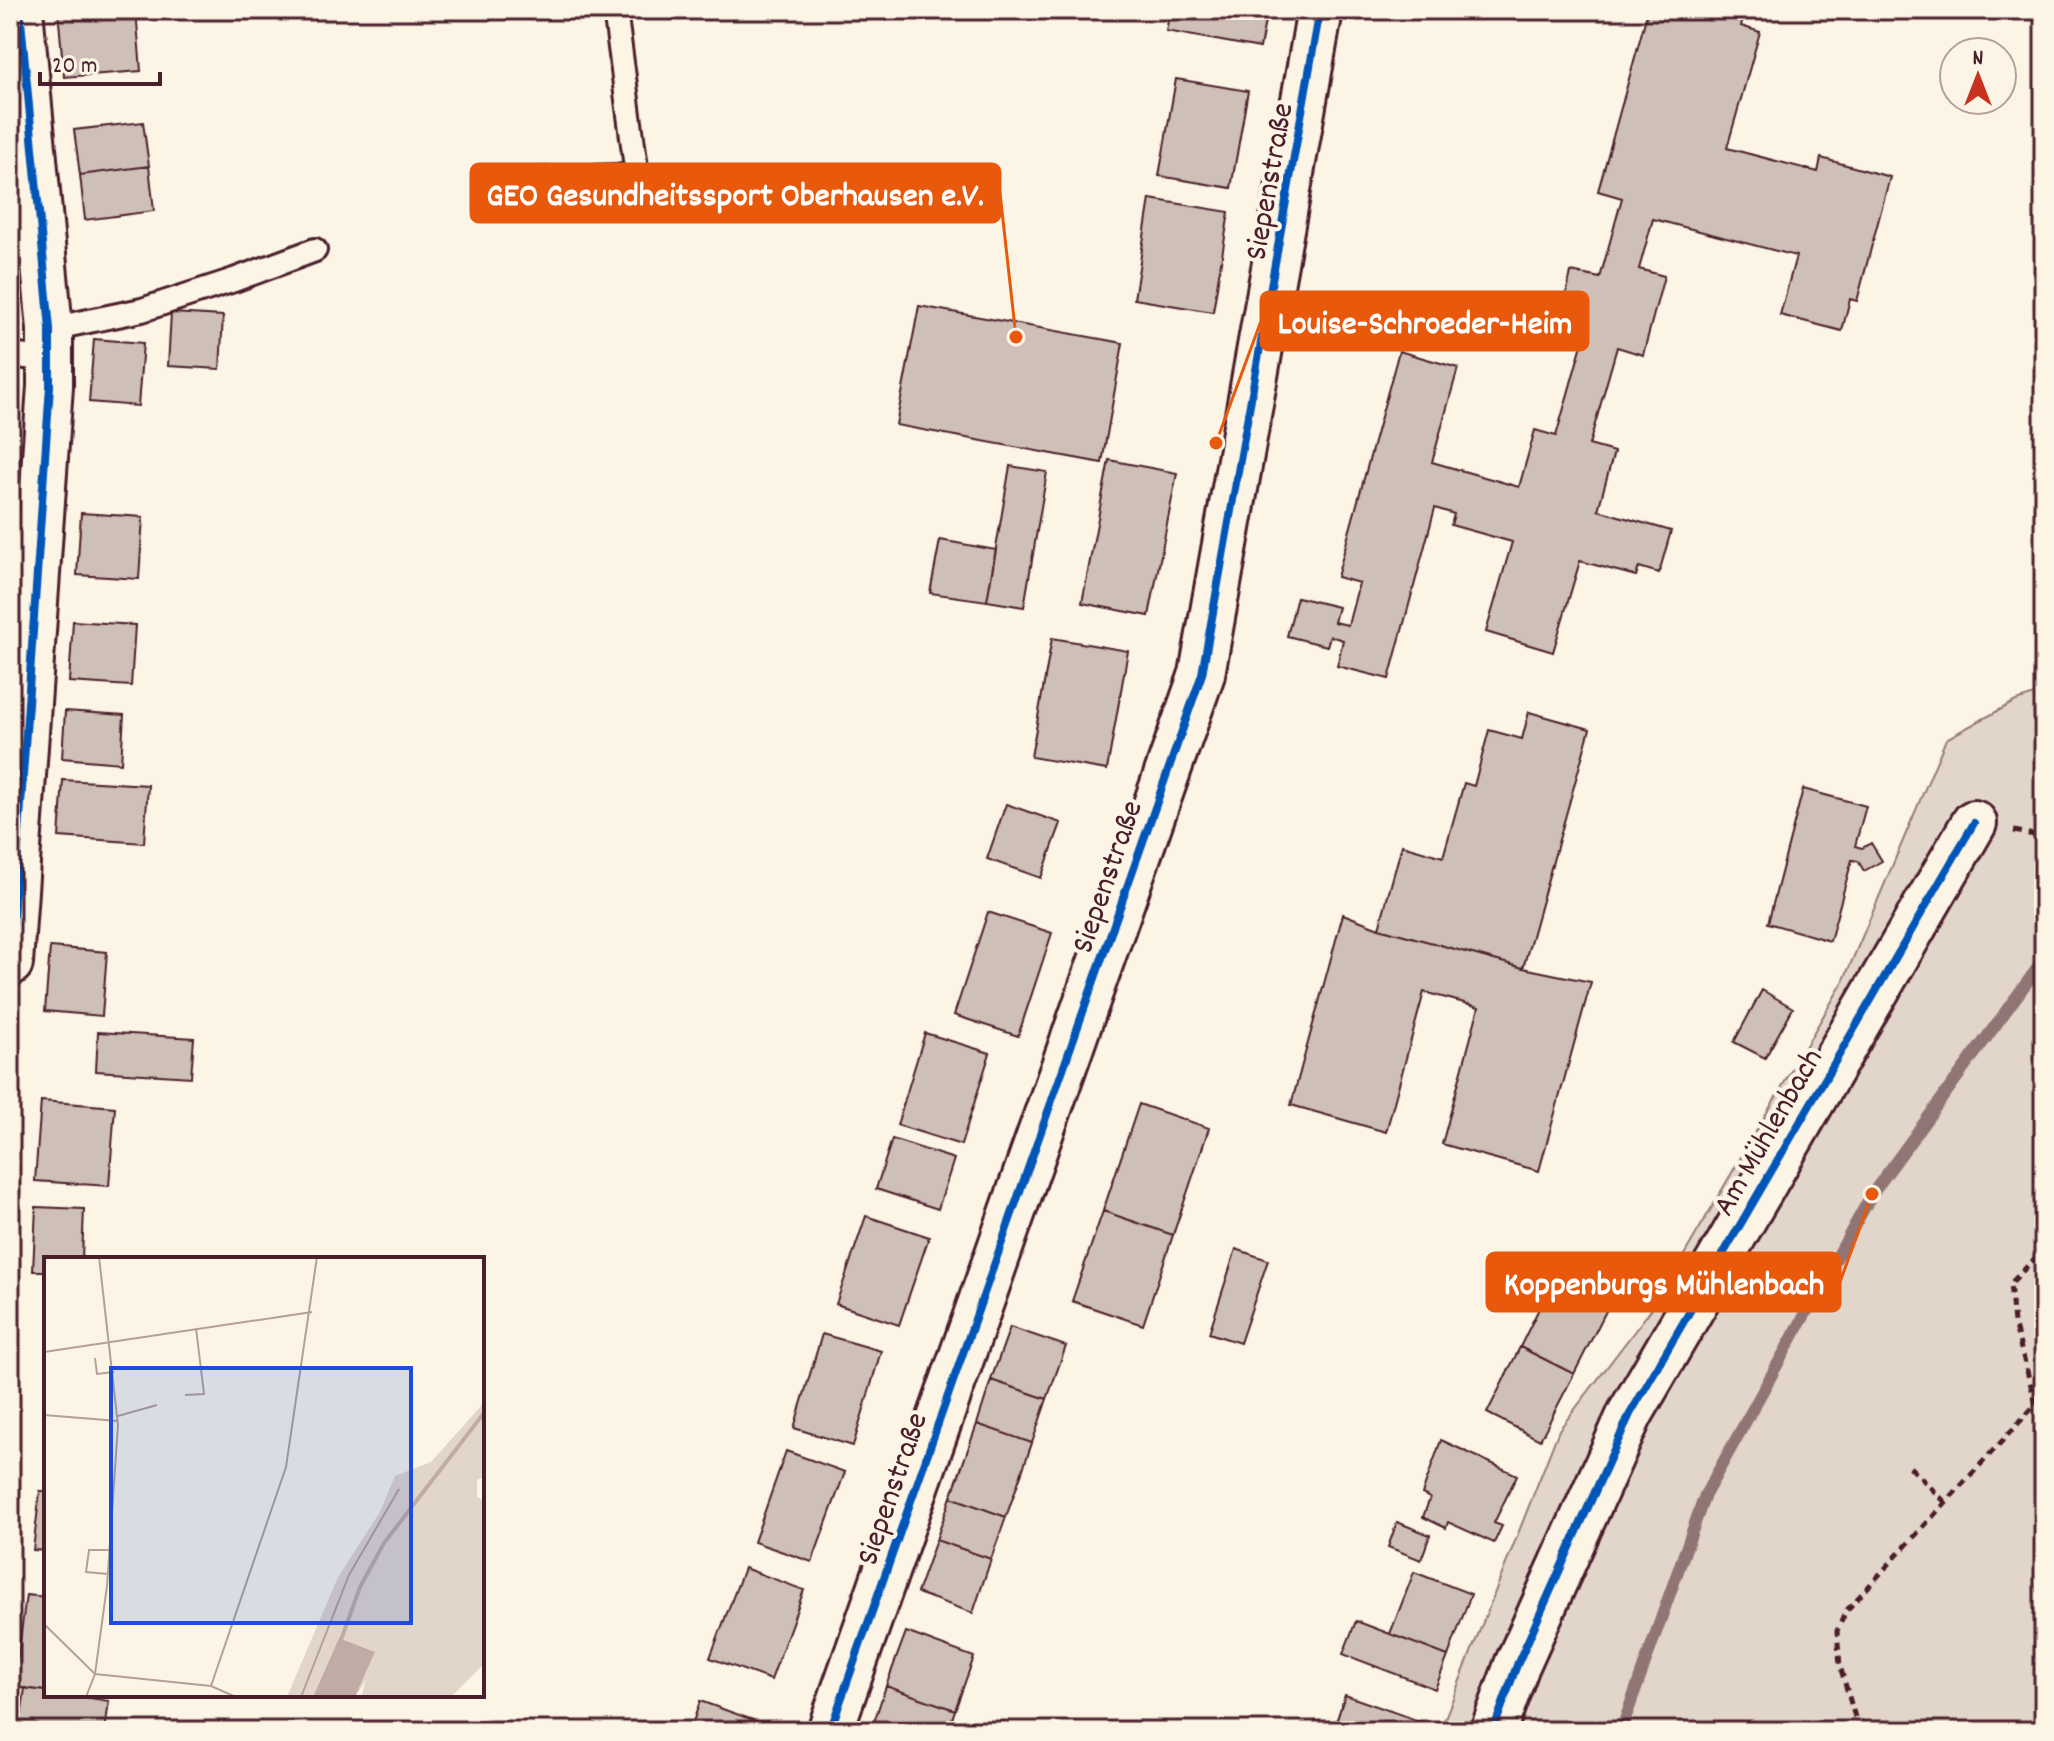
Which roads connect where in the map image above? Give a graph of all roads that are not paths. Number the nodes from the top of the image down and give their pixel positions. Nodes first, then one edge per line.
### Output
1 (615, 10) edge
2 (1320, 10) edge
3 (17, 21) edge
4 (508, 181) dead end
5 (315, 250) dead end
6 (36, 348) edge
7 (1974, 823) dead end
8 (10, 963) edge
9 (830, 1731) edge
10 (1493, 1731) edge

1 - 4 lane
2 - 9 street, Siepenstraße
3 - 6 street
5 - 6 lane
6 - 8 street
7 - 10 street, Am Mühlenbach

